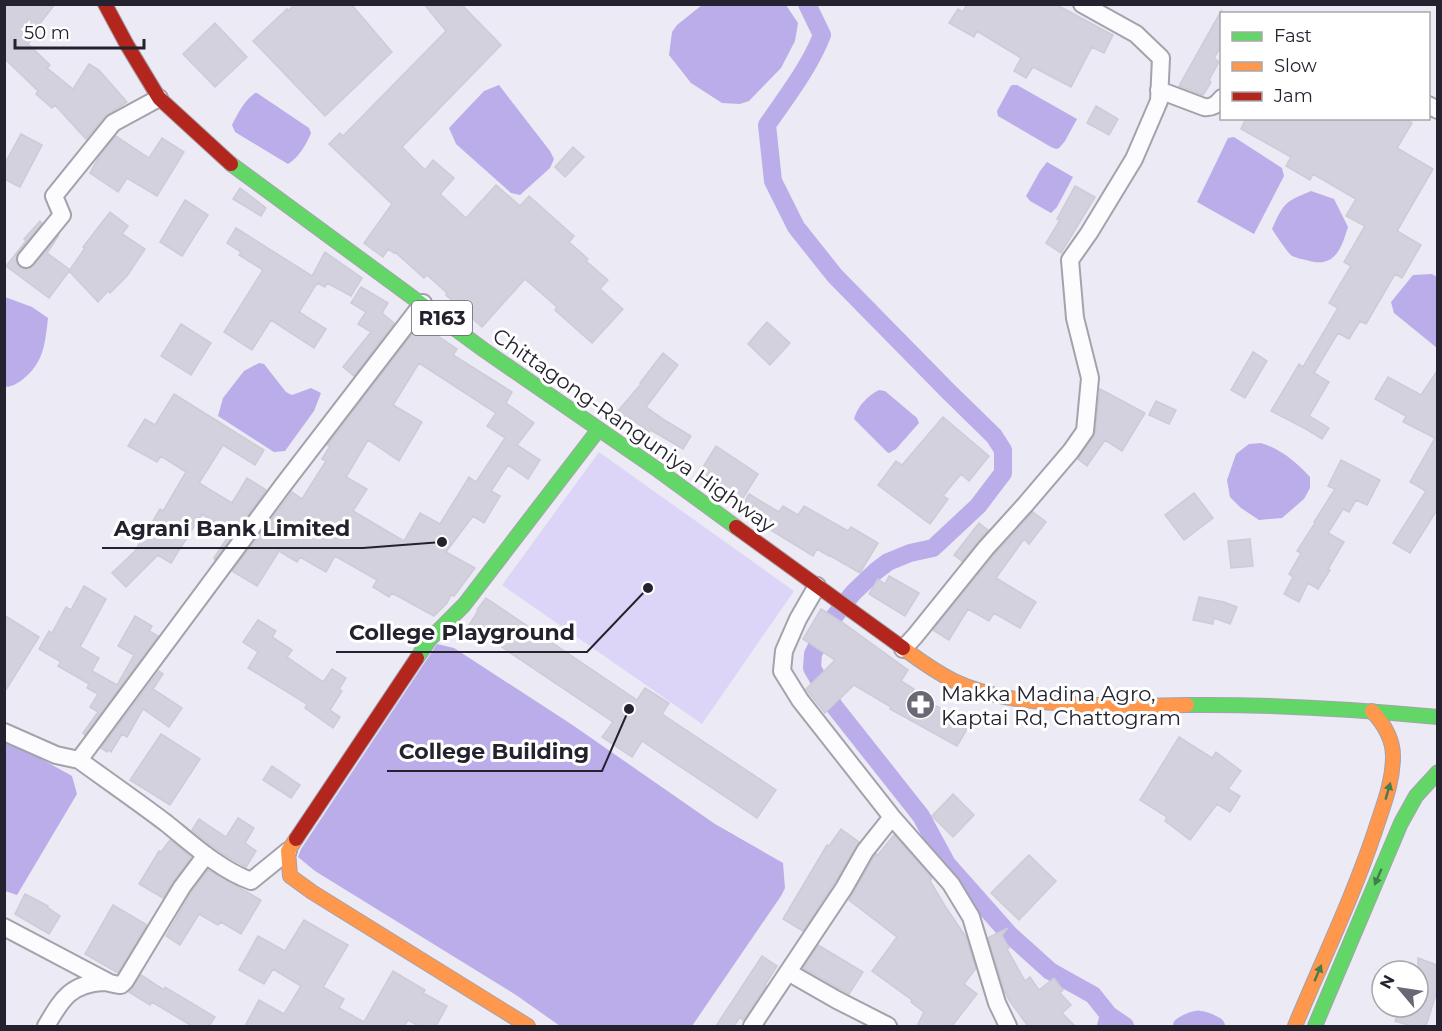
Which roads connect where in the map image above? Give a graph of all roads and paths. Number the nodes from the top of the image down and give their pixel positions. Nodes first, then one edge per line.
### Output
1 (105, 4) edge
2 (1082, 4) edge
3 (1160, 90) junction
4 (159, 98) junction
5 (1220, 100) edge
6 (26, 259) dead end
7 (423, 303) junction
8 (598, 429) junction
9 (818, 588) junction
10 (903, 649) junction
11 (1372, 711) junction
12 (1437, 717) edge
13 (4, 732) edge
14 (79, 760) junction
15 (1437, 772) edge
16 (892, 818) junction
17 (288, 851) junction
18 (206, 855) junction
19 (4, 927) edge
20 (788, 972) junction
21 (112, 984) junction
22 (46, 1026) edge
23 (528, 1026) edge
24 (752, 1026) edge
25 (888, 1026) edge
26 (1008, 1026) edge
27 (1295, 1026) edge
28 (1314, 1026) edge

1 - 4 main road, Chittagong-Ranguniya Highway / R163
2 - 3 street
3 - 5 street
3 - 10 street
4 - 6 street
4 - 7 main road, Chittagong-Ranguniya Highway / R163
7 - 8 main road, Chittagong-Ranguniya Highway / R163
7 - 14 street
8 - 9 main road, Chittagong-Ranguniya Highway / R163
8 - 17 main road
9 - 10 main road, Chittagong-Ranguniya Highway / R163
9 - 16 street
10 - 11 main road, R163
11 - 12 main road, R163
27 -> 11 main road
13 - 14 street
14 - 18 street
15 -> 28 main road
16 - 20 street
16 - 26 street
17 - 18 street
17 - 23 main road
18 - 21 street
19 - 21 street
20 - 24 street
20 - 25 street
21 - 22 street

